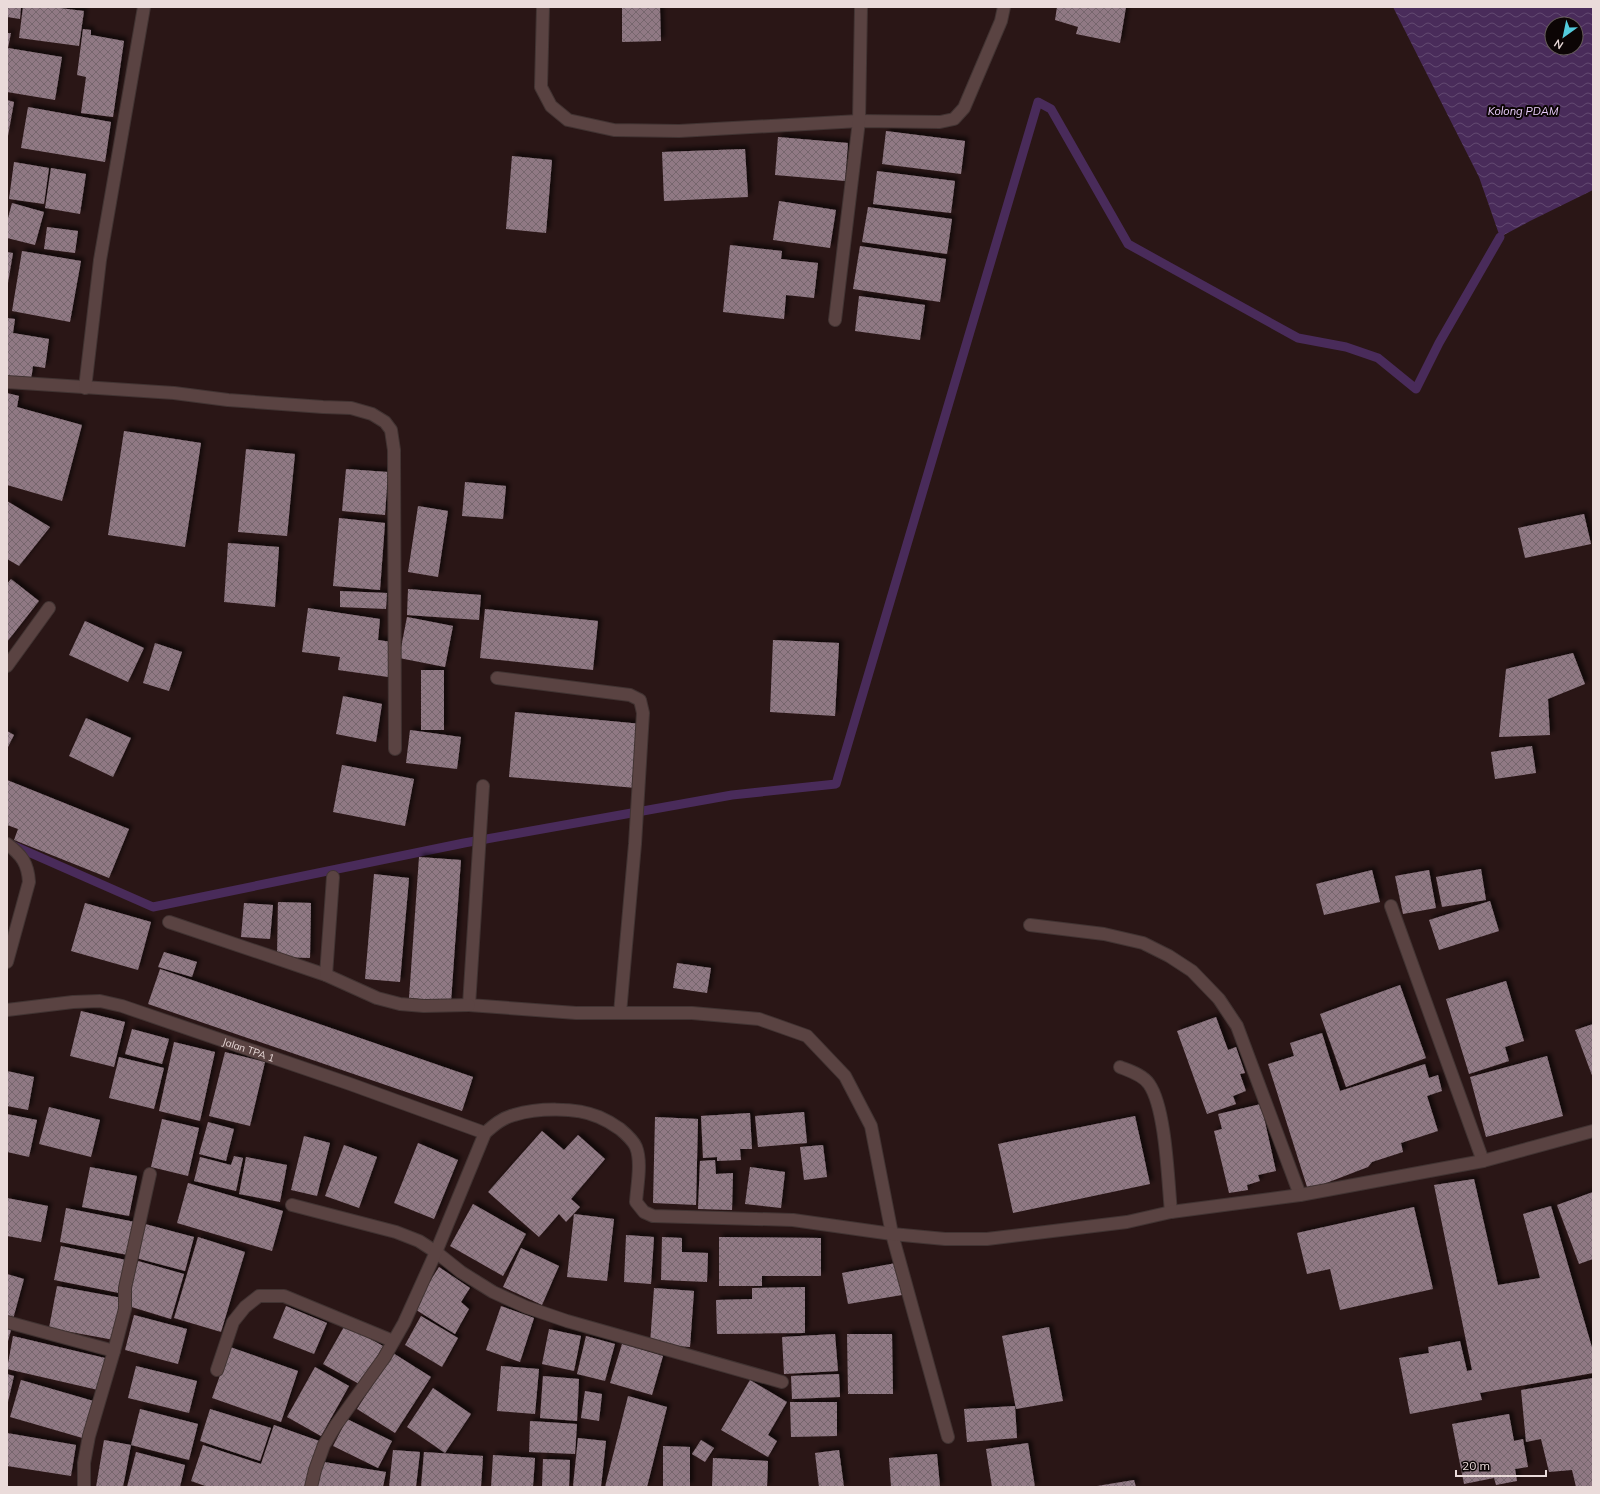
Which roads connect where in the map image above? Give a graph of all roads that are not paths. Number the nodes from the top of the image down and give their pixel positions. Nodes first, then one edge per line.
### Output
1 (144, 7) edge
2 (543, 7) edge
3 (862, 7) edge
4 (1004, 7) edge
5 (859, 121) junction
6 (835, 320) dead end
7 (7, 382) edge
8 (85, 388) junction
9 (49, 608) dead end
10 (8, 662) edge
11 (497, 678) dead end
12 (395, 749) dead end
13 (483, 786) dead end
14 (7, 844) edge
15 (333, 877) dead end
16 (1391, 906) dead end
17 (169, 922) dead end
18 (1030, 925) dead end
19 (7, 962) edge
20 (326, 975) junction
21 (469, 1005) junction
22 (7, 1010) edge
23 (620, 1013) junction
24 (1120, 1067) dead end
25 (1593, 1131) edge
26 (485, 1133) junction
27 (1483, 1161) junction
28 (150, 1174) dead end
29 (1300, 1195) junction
30 (292, 1205) dead end
31 (1171, 1212) junction
32 (892, 1234) junction
33 (436, 1252) junction
34 (7, 1322) edge
35 (393, 1341) junction
36 (114, 1351) junction
37 (217, 1370) dead end
38 (782, 1382) dead end
39 (948, 1437) dead end
40 (84, 1487) edge
41 (311, 1487) edge

1 - 8 street
2 - 5 street
3 - 5 street
4 - 5 street
5 - 6 street
7 - 8 street
8 - 12 street
9 - 10 street
11 - 23 street
13 - 21 street
14 - 19 street
15 - 20 street
16 - 27 street
17 - 20 street
18 - 29 street
20 - 21 street
21 - 23 street
22 - 26 street, Jalan TPA 1
23 - 32 street
24 - 31 street
25 - 27 street
26 - 32 street
26 - 33 street
27 - 29 street
28 - 36 street
29 - 31 street
30 - 33 street
31 - 32 street
32 - 39 street
33 - 35 street
33 - 38 street
34 - 36 street
35 - 37 street
35 - 41 street
36 - 40 street

